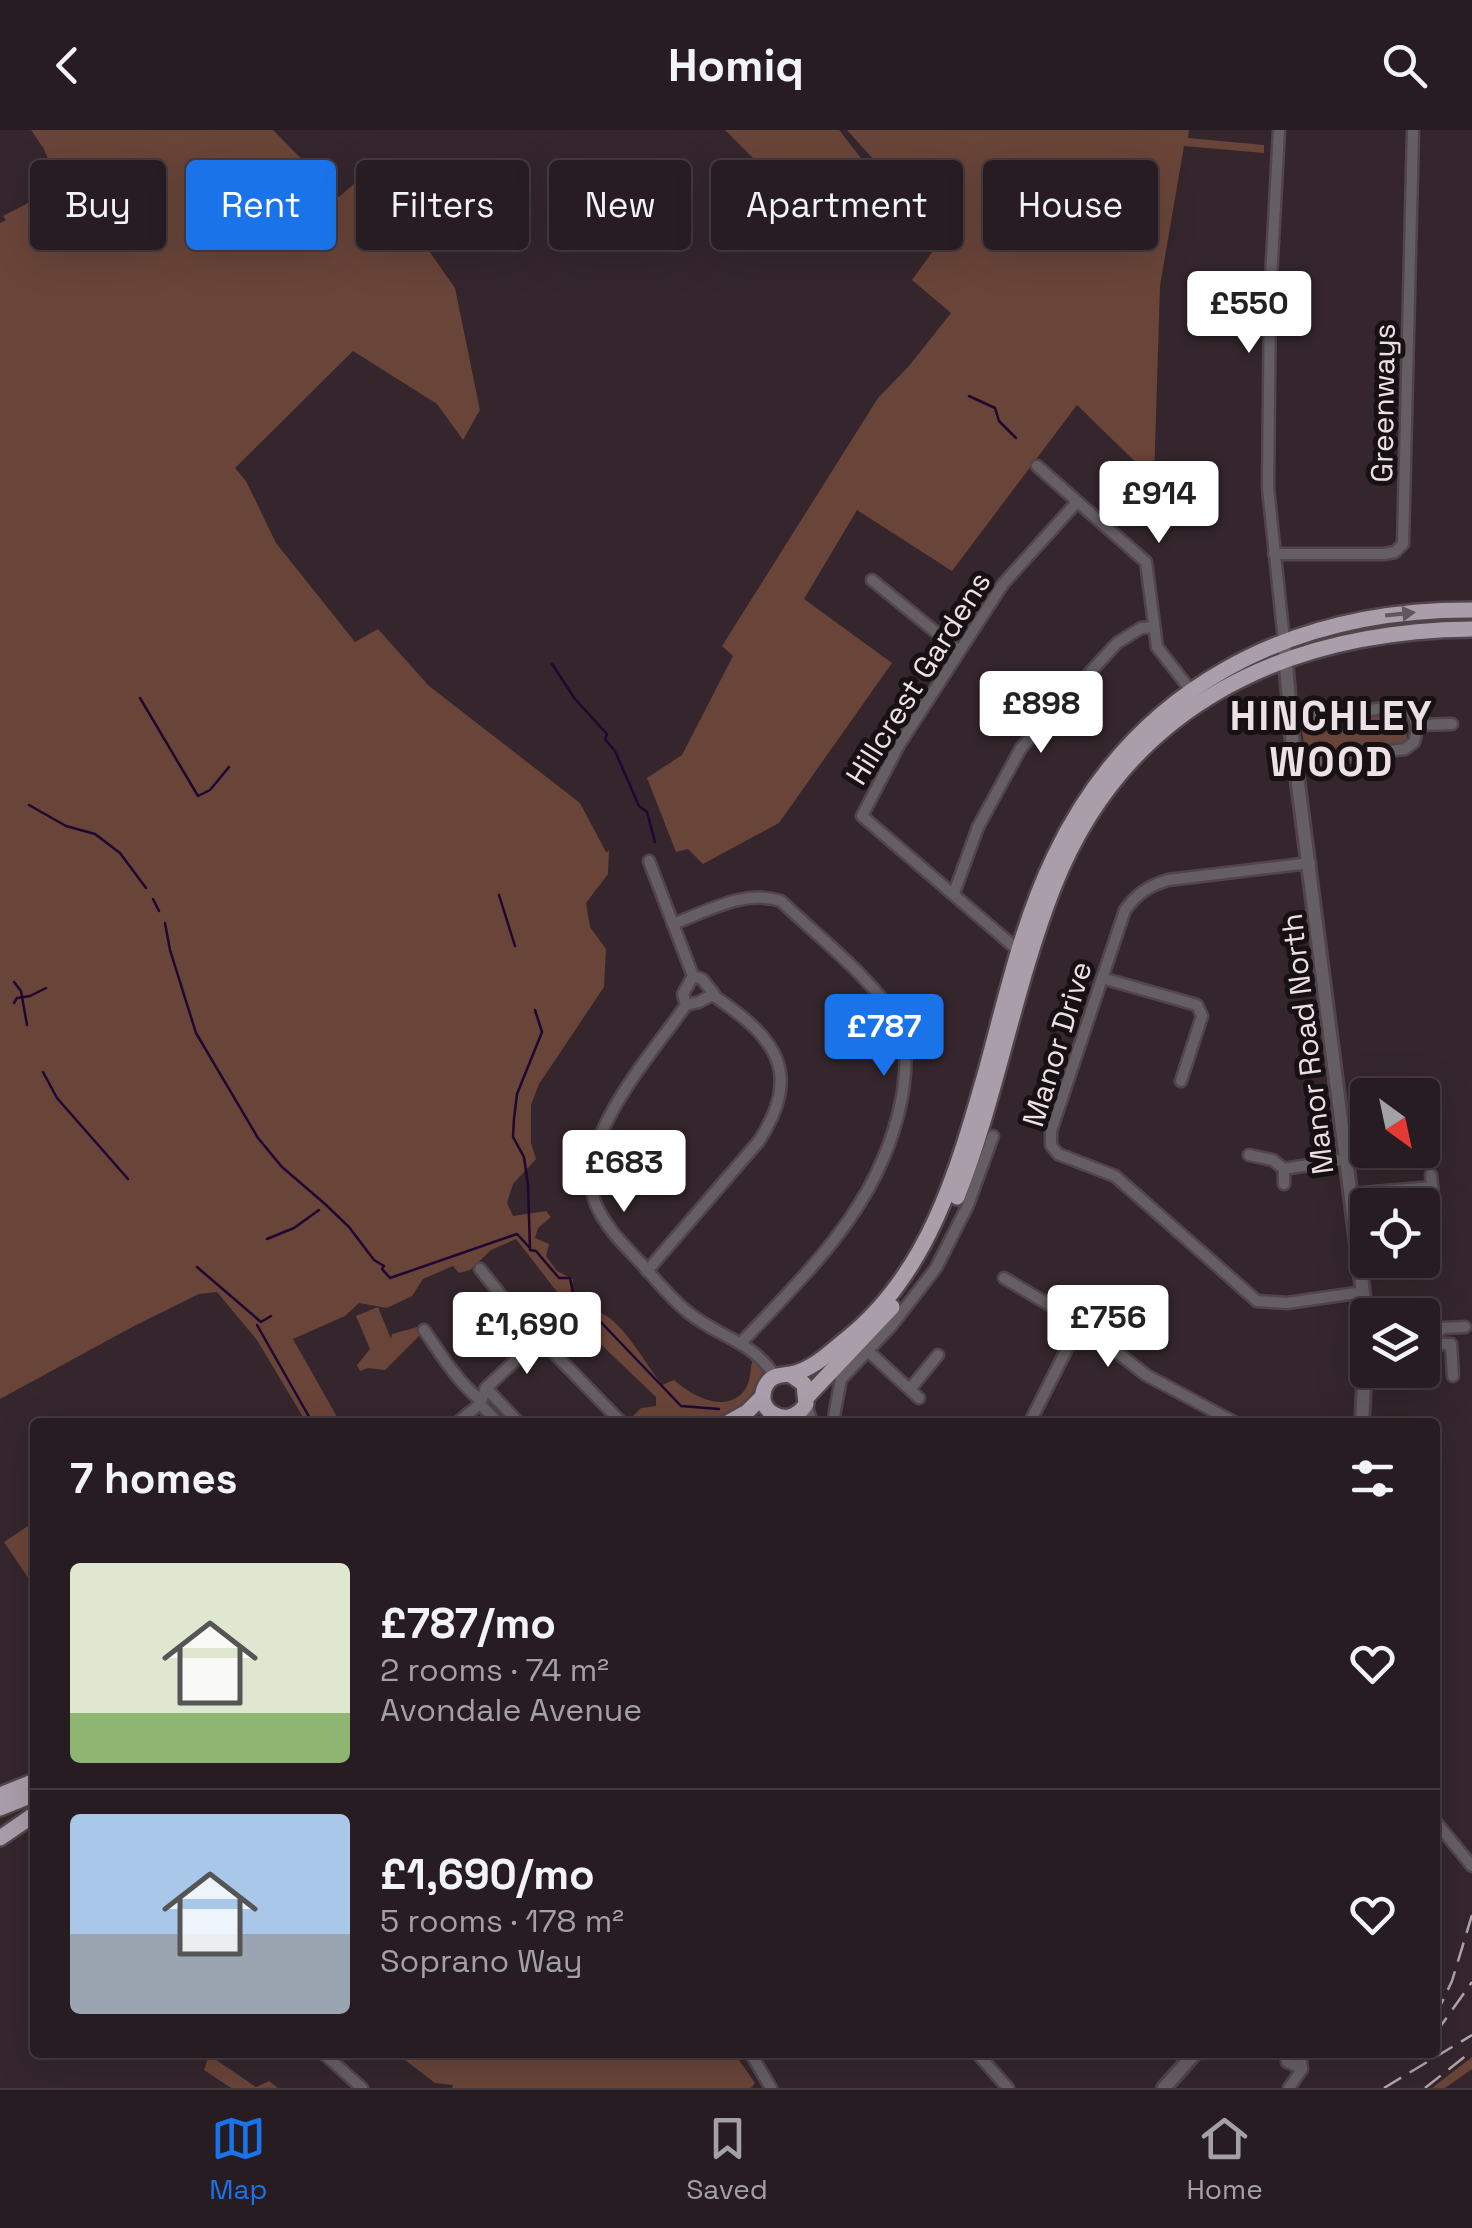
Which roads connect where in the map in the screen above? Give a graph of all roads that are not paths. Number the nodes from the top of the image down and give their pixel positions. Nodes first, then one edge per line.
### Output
1 (1279, 130) edge
2 (1414, 130) edge
3 (1038, 466) dead end
4 (1077, 502) junction
5 (1274, 554) junction
6 (872, 580) dead end
7 (1464, 610) edge
8 (1153, 627) junction
9 (1465, 629) edge
10 (1378, 634) junction
11 (1284, 641) junction
12 (959, 651) junction
13 (1285, 660) junction
14 (1196, 692) junction
15 (1290, 720) junction
16 (1452, 724) dead end
17 (1416, 725) junction
18 (1296, 763) junction
19 (649, 861) dead end
20 (1310, 863) junction
21 (954, 893) junction
22 (674, 924) junction
23 (1019, 950) junction
24 (693, 976) junction
25 (1102, 978) junction
26 (714, 996) junction
27 (686, 1005) junction
28 (1181, 1080) dead end
29 (993, 1136) dead end
30 (1249, 1154) dead end
31 (1346, 1159) junction
32 (1284, 1169) junction
33 (1284, 1184) dead end
34 (1350, 1188) edge
35 (1388, 1188) edge
36 (1432, 1188) edge
37 (480, 1269) dead end
38 (648, 1271) junction
39 (1004, 1278) dead end
40 (1361, 1278) edge
41 (1363, 1292) junction
42 (1363, 1298) edge
43 (1080, 1322) junction
44 (1465, 1327) dead end
45 (424, 1330) dead end
46 (1440, 1330) edge
47 (540, 1337) junction
48 (742, 1342) junction
49 (1440, 1344) edge
50 (868, 1351) junction
51 (938, 1355) dead end
52 (783, 1375) junction
53 (1454, 1376) dead end
54 (486, 1388) junction
55 (1364, 1388) edge
56 (763, 1396) junction
57 (807, 1401) junction
58 (480, 1402) junction
59 (462, 1418) edge
60 (494, 1418) edge
61 (514, 1418) edge
62 (617, 1418) edge
63 (737, 1418) edge
64 (779, 1418) edge
65 (787, 1418) edge
66 (811, 1418) edge
67 (834, 1418) edge
68 (1032, 1418) edge
69 (1227, 1418) edge
70 (1362, 1418) edge
71 (30, 1784) edge
72 (0, 1796) edge
73 (30, 1796) edge
74 (0, 1808) edge
75 (30, 1817) edge
76 (1440, 1827) edge
77 (0, 1838) edge
78 (1472, 1866) edge
79 (329, 2058) edge
80 (754, 2058) edge
81 (981, 2058) edge
82 (1185, 2058) edge
83 (1287, 2058) edge
84 (1301, 2058) edge
85 (1302, 2069) junction
86 (362, 2088) edge
87 (771, 2088) edge
88 (1008, 2088) edge
89 (1165, 2088) edge
90 (1289, 2088) edge

1 - 5 street
2 - 5 street, Greenways
3 - 4 street
4 - 8 street
4 - 12 street, Hillcrest Gardens
5 - 11 street
6 - 12 street
11 -> 7 highway
8 - 14 street
8 - 21 street
9 - 10 highway
10 - 11 highway
10 - 13 highway
11 - 13 street, Manor Road North
11 - 14 highway
12 - 21 street, Hillcrest Gardens
13 - 14 highway
13 - 15 street, Manor Road North
14 - 23 highway
14 - 57 highway
15 - 17 street
15 - 18 street, Manor Road North
16 - 17 street
17 - 18 street
18 - 20 street, Manor Road North
19 - 22 street
20 - 25 street, Manor Drive
20 - 31 street, Manor Road North
21 - 23 street, Hillcrest Gardens
22 - 24 street
22 - 48 street
23 - 52 highway
24 - 26 street
24 - 27 street
25 - 28 street
25 - 41 street, Manor Drive
26 - 27 street
26 - 38 street
27 - 38 street
29 - 50 street
30 - 32 street
31 - 32 street
31 - 34 street, Manor Road North
32 - 33 street
35 - 36 street
37 - 47 street
38 - 48 street
39 - 43 street
40 - 41 street, Manor Road North
41 - 42 street, Manor Road North
43 - 68 street
43 - 69 street
44 - 46 street
45 - 58 street
47 - 54 street
47 - 62 street
48 - 52 street
49 - 53 street
50 - 51 street
50 - 67 street
52 - 56 highway
52 - 57 highway
54 - 58 street
54 - 61 street
55 - 70 street, Manor Road North
56 - 63 highway
56 - 64 highway
57 - 65 highway
57 - 66 street
58 - 59 street
58 - 60 street
71 - 72 highway
73 - 74 highway
75 - 77 highway
76 - 78 street
79 - 86 street
80 - 87 street
81 - 88 street
82 - 89 street
83 - 85 street
84 - 85 street
85 - 90 street

